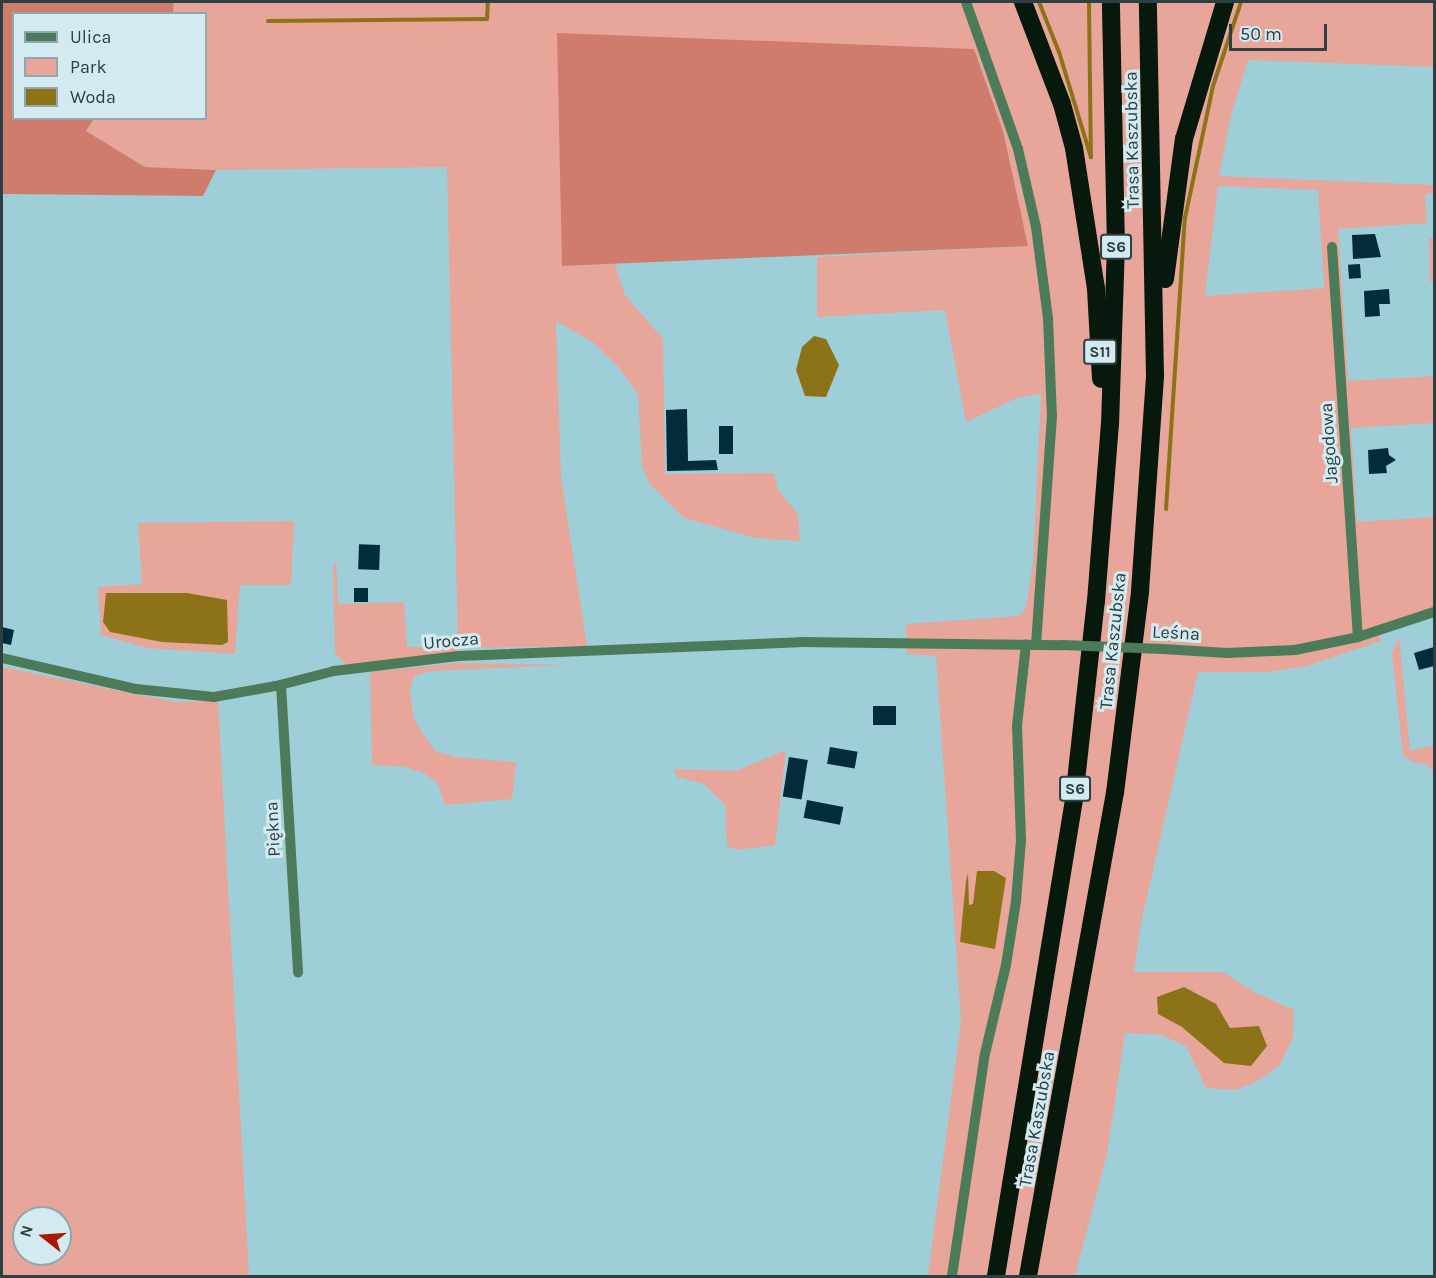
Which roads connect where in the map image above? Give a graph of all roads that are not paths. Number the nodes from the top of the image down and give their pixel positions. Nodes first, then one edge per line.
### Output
1 (966, 2) edge
2 (1023, 2) edge
3 (1111, 2) edge
4 (1148, 2) edge
5 (1225, 2) edge
6 (1332, 247) dead end
7 (1155, 376) junction
8 (1104, 492) junction
9 (1434, 612) edge
10 (1358, 637) junction
11 (910, 642) joint
12 (1031, 644) junction
13 (2, 658) edge
14 (281, 685) junction
15 (298, 972) dead end
16 (952, 1276) edge
17 (996, 1276) edge
18 (1028, 1276) edge

1 - 12 street
2 - 8 highway, S11
3 - 8 highway, Trasa Kaszubska / S6
4 - 7 highway, Trasa Kaszubska / S6
5 - 7 highway
6 - 10 street, Jagodowa
7 - 18 highway, Trasa Kaszubska / S6
8 - 17 highway, Trasa Kaszubska / S6
9 - 10 street, Leśna
10 - 12 street, Leśna, bridge
11 - 12 street, Leśna
11 - 14 street, Urocza
12 - 16 street
13 - 14 street, Urocza
14 - 15 street, Piękna

